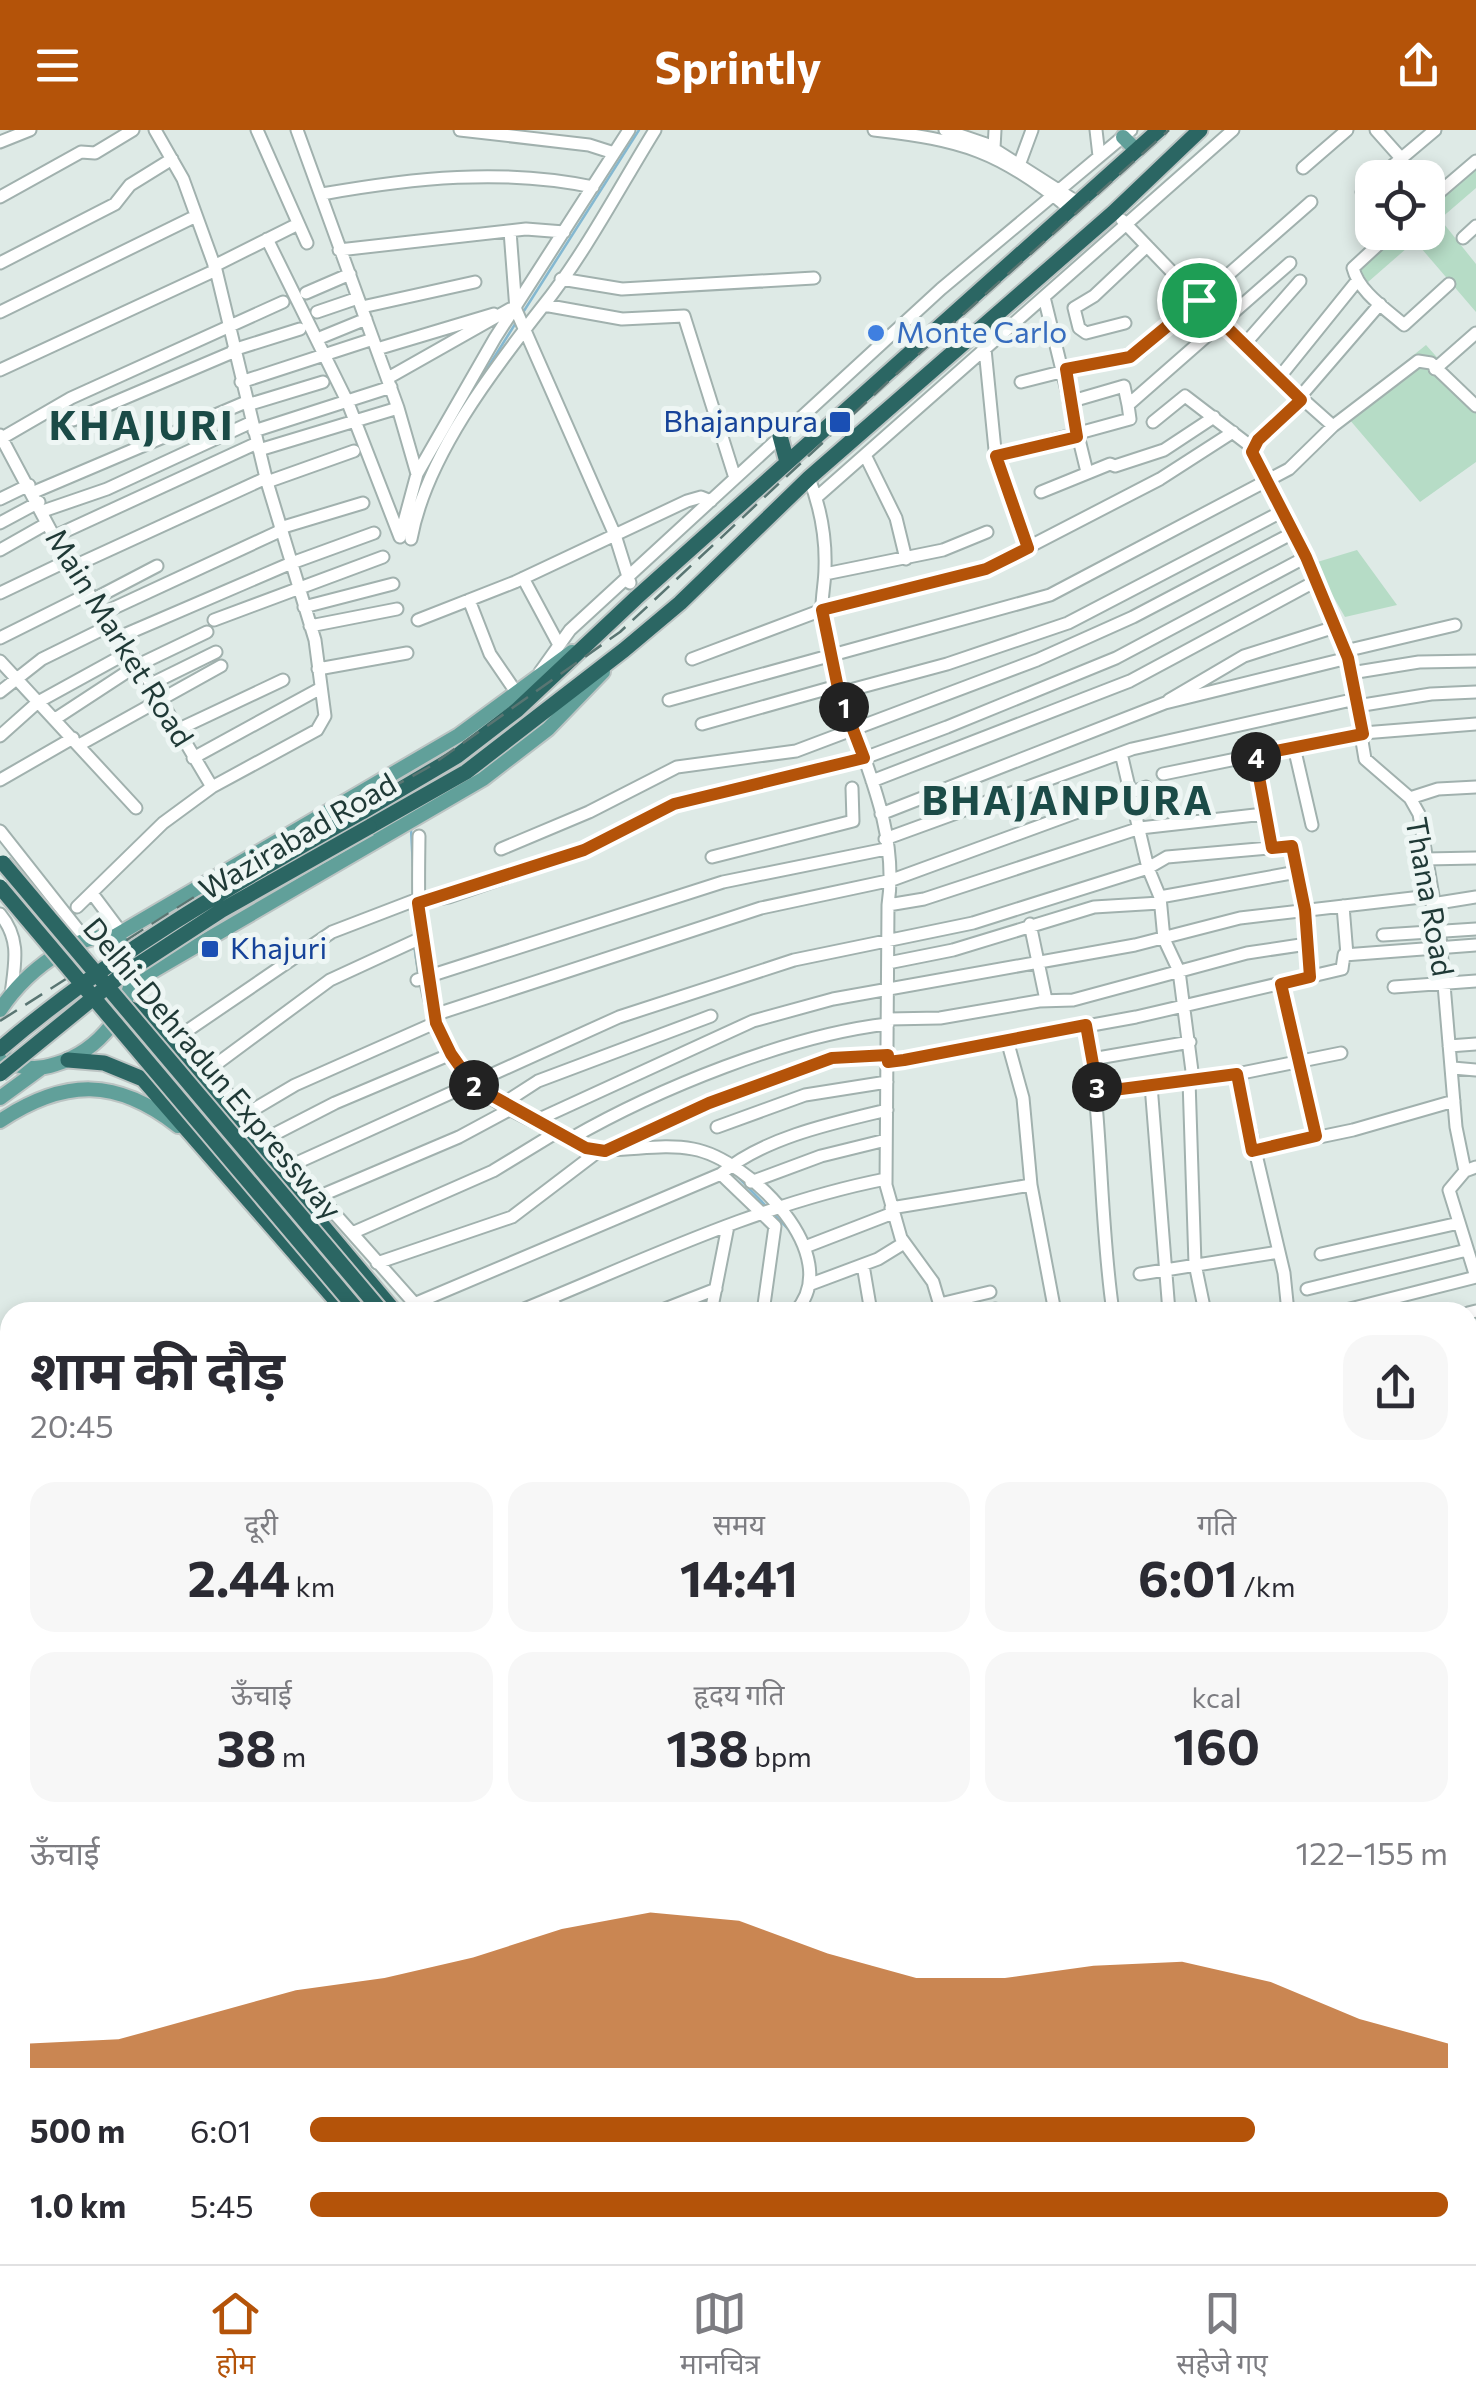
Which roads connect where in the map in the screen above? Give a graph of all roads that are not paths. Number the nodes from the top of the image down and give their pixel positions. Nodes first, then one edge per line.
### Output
1 (30, 130) edge
2 (133, 130) edge
3 (155, 130) edge
4 (257, 130) edge
5 (297, 130) edge
6 (460, 130) edge
7 (628, 130) edge
8 (655, 130) edge
9 (874, 130) edge
10 (945, 130) edge
11 (994, 130) edge
12 (1032, 130) edge
13 (1096, 130) edge
14 (1159, 130) edge
15 (1200, 130) edge
16 (1233, 130) edge
17 (1347, 130) edge
18 (1376, 130) edge
19 (1435, 130) edge
20 (1127, 133) edge
21 (0, 142) edge
22 (994, 148) junction
23 (1136, 150) junction
24 (614, 153) junction
25 (1099, 156) junction
26 (1400, 156) junction
27 (172, 159) junction
28 (1396, 160) edge
29 (1476, 161) edge
30 (1019, 168) junction
31 (1303, 168) dead end
32 (593, 187) junction
33 (1445, 187) edge
34 (1056, 192) junction
35 (322, 194) junction
36 (0, 197) edge
37 (1311, 202) dead end
38 (1074, 205) junction
39 (1113, 212) junction
40 (196, 216) junction
41 (298, 224) junction
42 (1126, 224) junction
43 (1476, 226) edge
44 (510, 230) junction
45 (564, 232) junction
46 (1463, 238) dead end
47 (267, 239) junction
48 (306, 243) dead end
49 (1146, 246) junction
50 (339, 250) junction
51 (1373, 250) edge
52 (1290, 262) dead end
53 (0, 263) edge
54 (215, 268) junction
55 (350, 274) junction
56 (814, 278) dead end
57 (560, 279) junction
58 (1300, 281) dead end
59 (1356, 281) junction
60 (475, 282) dead end
61 (1449, 284) dead end
62 (306, 294) dead end
63 (1044, 296) junction
64 (1199, 300) junction
65 (283, 302) dead end
66 (1380, 304) junction
67 (544, 305) junction
68 (362, 308) junction
69 (0, 312) edge
70 (317, 312) dead end
71 (516, 314) junction
72 (1125, 323) dead end
73 (1221, 324) junction
74 (228, 326) junction
75 (300, 328) dead end
76 (1476, 333) edge
77 (322, 337) dead end
78 (375, 344) junction
79 (1243, 346) junction
80 (985, 348) junction
81 (233, 351) junction
82 (325, 354) junction
83 (1435, 368) junction
84 (1066, 369) junction
85 (0, 370) edge
86 (1278, 379) junction
87 (241, 382) junction
88 (323, 382) dead end
89 (1021, 382) dead end
90 (389, 383) junction
91 (1300, 399) junction
92 (1070, 402) junction
93 (348, 403) junction
94 (247, 404) junction
95 (1128, 404) junction
96 (1475, 405) edge
97 (398, 408) junction
98 (1214, 416) junction
99 (73, 420) dead end
100 (354, 421) junction
101 (1153, 422) dead end
102 (1333, 426) junction
103 (1232, 432) junction
104 (1, 436) edge
105 (255, 436) junction
106 (780, 436) junction
107 (1077, 437) junction
108 (1253, 448) junction
109 (354, 451) dead end
110 (865, 454) junction
111 (996, 456) junction
112 (15, 459) junction
113 (787, 462) junction
114 (0, 466) edge
115 (1087, 472) junction
116 (417, 474) junction
117 (735, 478) junction
118 (809, 478) junction
119 (266, 480) junction
120 (1263, 480) junction
121 (1041, 492) dead end
122 (817, 497) junction
123 (0, 499) edge
124 (712, 501) junction
125 (38, 503) junction
126 (363, 503) dead end
127 (1281, 512) junction
128 (0, 522) edge
129 (280, 529) junction
130 (988, 532) dead end
131 (374, 534) dead end
132 (1293, 534) junction
133 (615, 535) junction
134 (55, 536) junction
135 (412, 539) dead end
136 (1028, 548) junction
137 (0, 550) edge
138 (384, 557) dead end
139 (1306, 557) junction
140 (906, 559) junction
141 (69, 564) junction
142 (289, 564) junction
143 (157, 566) dead end
144 (825, 574) junction
145 (523, 578) junction
146 (630, 580) junction
147 (1316, 581) junction
148 (393, 584) dead end
149 (296, 587) junction
150 (0, 593) edge
151 (90, 597) junction
152 (636, 598) junction
153 (468, 600) junction
154 (304, 607) junction
155 (397, 609) dead end
156 (822, 610) junction
157 (101, 614) junction
158 (214, 620) dead end
159 (418, 620) dead end
160 (1454, 625) dead end
161 (110, 626) junction
162 (310, 626) junction
163 (1335, 627) junction
164 (207, 632) dead end
165 (0, 638) edge
166 (117, 638) junction
167 (592, 638) junction
168 (560, 646) junction
169 (624, 650) junction
170 (216, 652) dead end
171 (127, 653) junction
172 (408, 653) dead end
173 (830, 654) junction
174 (1346, 654) junction
175 (692, 659) dead end
176 (0, 661) edge
177 (1476, 661) edge
178 (136, 666) junction
179 (221, 666) dead end
180 (318, 669) junction
181 (1351, 673) junction
182 (538, 676) junction
183 (16, 679) junction
184 (283, 680) dead end
185 (151, 684) junction
186 (321, 688) junction
187 (838, 689) junction
188 (0, 692) edge
189 (516, 692) junction
190 (1476, 692) edge
191 (159, 699) junction
192 (669, 700) dead end
193 (38, 702) junction
194 (1357, 702) junction
195 (1166, 703) junction
196 (55, 719) junction
197 (702, 724) dead end
198 (1476, 724) edge
199 (177, 730) junction
200 (854, 731) junction
201 (1363, 734) junction
202 (0, 736) edge
203 (76, 742) junction
204 (1294, 747) junction
205 (1121, 753) junction
206 (1255, 755) junction
207 (194, 758) junction
208 (864, 758) junction
209 (1163, 774) dead end
210 (0, 780) edge
211 (872, 781) junction
212 (212, 786) junction
213 (1146, 786) dead end
214 (1476, 787) edge
215 (852, 788) dead end
216 (1130, 792) junction
217 (1410, 798) junction
218 (136, 808) dead end
219 (881, 814) junction
220 (1264, 814) junction
221 (1312, 825) dead end
222 (1140, 828) junction
223 (0, 831) edge
224 (419, 836) dead end
225 (885, 844) junction
226 (1272, 848) junction
227 (501, 849) dead end
228 (712, 857) dead end
229 (1476, 858) edge
230 (1425, 859) junction
231 (0, 860) edge
232 (1148, 868) junction
233 (1297, 872) junction
234 (892, 880) junction
235 (0, 887) edge
236 (188, 890) junction
237 (94, 896) junction
238 (1476, 896) edge
239 (1160, 900) junction
240 (1431, 900) junction
241 (416, 901) junction
242 (888, 905) junction
243 (1343, 906) junction
244 (78, 907) dead end
245 (1305, 910) junction
246 (0, 914) edge
247 (1030, 924) junction
248 (1476, 929) edge
249 (1438, 932) junction
250 (115, 935) junction
251 (1383, 936) dead end
252 (204, 938) junction
253 (1164, 939) junction
254 (86, 940) junction
255 (416, 940) junction
256 (888, 943) junction
257 (1307, 944) junction
258 (1476, 945) edge
259 (1441, 946) junction
260 (1347, 955) junction
261 (1039, 960) junction
262 (888, 962) junction
263 (1179, 971) junction
264 (1310, 977) junction
265 (423, 979) junction
266 (1476, 981) edge
267 (134, 982) junction
268 (1444, 982) junction
269 (1281, 984) junction
270 (1394, 987) dead end
271 (888, 991) junction
272 (5, 997) edge
273 (1046, 1000) junction
274 (124, 1006) junction
275 (1186, 1006) junction
276 (0, 1010) edge
277 (711, 1016) dead end
278 (433, 1021) junction
279 (888, 1022) junction
280 (1086, 1025) junction
281 (170, 1036) junction
282 (1007, 1040) junction
283 (1190, 1042) junction
284 (1476, 1044) edge
285 (1449, 1046) junction
286 (0, 1051) edge
287 (1341, 1053) dead end
288 (447, 1055) junction
289 (888, 1058) junction
290 (1092, 1058) junction
291 (68, 1060) junction
292 (1300, 1061) junction
293 (42, 1068) junction
294 (1452, 1068) junction
295 (1476, 1070) edge
296 (207, 1071) junction
297 (0, 1074) edge
298 (1237, 1074) junction
299 (1191, 1079) junction
300 (887, 1082) junction
301 (1151, 1085) junction
302 (470, 1086) junction
303 (1098, 1092) junction
304 (0, 1098) edge
305 (1454, 1101) junction
306 (508, 1109) junction
307 (886, 1110) junction
308 (246, 1114) junction
309 (536, 1120) junction
310 (0, 1121) edge
311 (717, 1127) dead end
312 (555, 1134) junction
313 (1316, 1136) junction
314 (267, 1138) junction
315 (570, 1140) junction
316 (886, 1140) junction
317 (1252, 1151) junction
318 (600, 1152) junction
319 (292, 1165) junction
320 (727, 1168) junction
321 (1470, 1169) edge
322 (886, 1179) junction
323 (751, 1182) junction
324 (1031, 1185) junction
325 (320, 1196) junction
326 (770, 1210) junction
327 (892, 1210) junction
328 (1459, 1223) junction
329 (728, 1226) junction
330 (352, 1233) junction
331 (904, 1244) junction
332 (804, 1247) junction
333 (1467, 1250) junction
334 (1279, 1252) junction
335 (1321, 1254) dead end
336 (377, 1263) junction
337 (1196, 1264) junction
338 (863, 1265) junction
339 (1163, 1271) junction
340 (1140, 1274) dead end
341 (1476, 1277) edge
342 (811, 1284) junction
343 (716, 1289) junction
344 (1307, 1289) dead end
345 (990, 1292) dead end
346 (550, 1299) junction
347 (330, 1302) edge
348 (337, 1302) edge
349 (352, 1302) edge
350 (374, 1302) edge
351 (387, 1302) edge
352 (413, 1302) edge
353 (431, 1302) edge
354 (542, 1302) edge
355 (552, 1302) edge
356 (682, 1302) edge
357 (714, 1302) edge
358 (765, 1302) edge
359 (803, 1302) edge
360 (870, 1302) edge
361 (939, 1302) edge
362 (959, 1302) edge
363 (1053, 1302) edge
364 (1112, 1302) edge
365 (1168, 1302) edge
366 (1203, 1302) edge
367 (1286, 1302) edge
368 (1381, 1302) edge

1 - 21 street
2 - 36 street
3 - 27 street
4 - 41 street
5 - 35 street
6 - 24 street
7 - 24 street
8 - 57 street
9 - 30 street
10 - 22 street
11 - 22 street
12 - 30 street
13 - 25 street
14 - 23 highway, Wazirabad Road
15 - 39 highway, Wazirabad Road
16 - 42 street
17 - 31 street
18 - 26 street
19 - 26 street
20 - 23 main road
20 - 25 street
22 - 30 street
23 - 38 highway, Wazirabad Road
24 - 32 street
25 - 34 street
26 - 28 street
27 - 40 street
27 - 53 street
29 - 33 street
30 - 34 street
32 - 35 street
32 - 45 street
34 - 38 street
34 - 106 street
35 - 50 street
37 - 64 street
38 - 113 highway, Wazirabad Road
39 - 42 street
39 - 118 highway, Wazirabad Road
40 - 54 street
40 - 69 street
41 - 47 street
41 - 48 street
42 - 49 street
42 - 63 street
43 - 46 street
44 - 45 street
44 - 50 street
44 - 71 street
45 - 71 street
47 - 54 street
47 - 82 street
49 - 64 street
49 - 72 street
50 - 55 street
51 - 59 street
52 - 73 street
54 - 74 street
54 - 85 street
55 - 62 street
55 - 68 street
56 - 57 street
57 - 67 street
58 - 79 street
59 - 66 street
59 - 86 street
60 - 68 street
61 - 66 street
63 - 80 street
63 - 84 street
64 - 73 street
64 - 84 street
65 - 74 street
66 - 91 street
67 - 71 street
67 - 117 street
68 - 70 street
68 - 77 street
68 - 78 street
71 - 78 street
71 - 90 street
71 - 116 street
71 - 133 street
71 - 135 street
73 - 79 street
73 - 95 street
74 - 81 street
74 - 104 street
75 - 81 street
76 - 83 street
78 - 82 street
78 - 90 street
79 - 86 street
80 - 110 street
80 - 111 street
81 - 87 street
81 - 99 street
82 - 87 street
82 - 93 street
83 - 96 street
83 - 102 street
84 - 89 street
84 - 92 street
86 - 91 street
87 - 94 street
88 - 94 street
90 - 93 street
90 - 97 street
91 - 102 street
91 - 108 street
92 - 95 street
92 - 107 street
93 - 100 street
93 - 105 street
94 - 105 street
94 - 125 street
95 - 107 street
97 - 100 street
97 - 116 street
98 - 101 street
98 - 103 street
98 - 115 street
100 - 105 street
100 - 116 street
102 - 120 street
103 - 108 street
103 - 136 street
104 - 112 street, Main Market Road
105 - 119 street
105 - 125 street
105 - 134 street
106 - 113 highway
106 - 117 street
107 - 111 street
107 - 115 street
108 - 120 street, Thana Road
109 - 119 street
110 - 122 street
110 - 140 street
111 - 136 street
112 - 114 street
112 - 125 street, Main Market Road
113 - 152 highway, Wazirabad Road
115 - 121 street
117 - 124 street
118 - 122 street
118 - 169 highway, Wazirabad Road
119 - 129 street
119 - 141 street
120 - 127 street, Thana Road
120 - 173 street
122 - 144 street
123 - 125 street
124 - 133 street
124 - 146 street
125 - 128 street
125 - 134 street, Main Market Road
125 - 137 street
126 - 129 street
127 - 132 street, Thana Road
127 - 187 street
129 - 142 street
129 - 157 street
130 - 140 street
131 - 142 street
132 - 139 street, Thana Road
132 - 200 street
133 - 145 street
133 - 146 street
134 - 141 street, Main Market Road
136 - 156 street
138 - 149 street
139 - 147 street, Thana Road
139 - 208 street
140 - 144 street
141 - 150 street
141 - 151 street, Main Market Road
142 - 149 street
142 - 166 street
143 - 151 street
144 - 156 street
145 - 153 street
145 - 168 street
146 - 152 street
146 - 168 street
147 - 163 street, Thana Road
147 - 211 street
148 - 154 street
149 - 154 street
149 - 158 street
151 - 157 street, Main Market Road
151 - 165 street
152 - 167 highway, Wazirabad Road
153 - 159 street
153 - 189 street
154 - 162 street
155 - 162 street
156 - 173 street
156 - 175 street
157 - 161 street, Main Market Road
160 - 174 street
161 - 166 street, Main Market Road
161 - 183 street
162 - 180 street
163 - 174 street, Thana Road
163 - 195 street
164 - 178 street
166 - 171 street, Main Market Road
167 - 182 main road, Wazirabad Road
167 - 286 highway, Wazirabad Road, bridge
168 - 182 street
169 - 252 main road, Wazirabad Road
169 - 297 highway, Wazirabad Road, bridge
170 - 185 street
171 - 178 street, Main Market Road
171 - 193 street
172 - 180 street
173 - 187 street
173 - 192 street
174 - 181 street, Thana Road
174 - 195 street
176 - 183 street
177 - 181 street
178 - 185 street, Main Market Road
178 - 196 street
179 - 191 street
180 - 186 street
181 - 194 street, Thana Road
182 - 189 main road, Wazirabad Road
183 - 188 street
183 - 193 street
184 - 199 street
185 - 191 street, Main Market Road
186 - 207 street
186 - 212 street
187 - 197 street
187 - 200 street
189 - 236 main road, Wazirabad Road
190 - 194 street
191 - 199 street, Main Market Road
191 - 203 street
193 - 196 street
193 - 202 street
194 - 201 street, Thana Road
194 - 205 street
195 - 219 street
196 - 203 street
198 - 201 street
199 - 207 street, Main Market Road
200 - 208 street
200 - 227 street
201 - 204 street
201 - 217 street, Thana Road
203 - 210 street
203 - 218 street
204 - 206 street
204 - 221 street
205 - 216 street
205 - 225 street
206 - 209 street
206 - 220 street
207 - 212 street, Main Market Road
208 - 211 street
208 - 241 street
211 - 219 street
212 - 237 street
213 - 216 street
214 - 217 street
215 - 228 street
216 - 222 street
216 - 234 street
217 - 230 street, Thana Road
219 - 225 street
220 - 222 street
220 - 226 street
222 - 232 street
222 - 242 street
223 - 254 street
224 - 241 street
225 - 234 street
225 - 265 street
226 - 232 street
226 - 233 street
229 - 230 street
230 - 240 street, Thana Road
231 - 350 highway, Delhi-Dehradun Expressway, bridge
232 - 239 street
232 - 256 street
233 - 239 street
233 - 245 street
234 - 242 street
234 - 278 street
235 - 349 highway, Delhi-Dehradun Expressway, bridge
236 - 250 main road, Wazirabad Road
236 - 252 main road
237 - 244 street
237 - 250 street
238 - 240 street
239 - 247 street
239 - 253 street
240 - 243 street
240 - 249 street, Thana Road
241 - 255 street
241 - 281 street
242 - 256 street
243 - 245 street
243 - 260 street
245 - 253 street
245 - 257 street
246 - 272 street
247 - 261 street
247 - 262 street
248 - 249 street
249 - 251 street
249 - 259 street, Thana Road
250 - 254 main road
250 - 267 main road
252 - 267 main road, Wazirabad Road
253 - 261 street
253 - 263 street
254 - 272 main road
255 - 265 street
255 - 296 street
256 - 262 street
256 - 302 street
257 - 263 street
257 - 264 street
258 - 259 street
259 - 260 street
259 - 268 street, Thana Road
260 - 264 street
261 - 271 street
261 - 273 street
262 - 271 street
263 - 273 street
263 - 275 street
264 - 269 street
265 - 278 street
266 - 268 street
267 - 274 main road
268 - 270 street
268 - 285 street, Thana Road
269 - 275 street
269 - 292 street
271 - 279 street
271 - 309 street
272 - 276 main road
273 - 279 street
274 - 281 highway
274 - 291 main road
275 - 280 street
275 - 283 street
277 - 306 street
278 - 288 street
278 - 308 street
279 - 289 street
279 - 315 street
280 - 282 street
280 - 290 street
281 - 296 street
281 - 351 highway
282 - 289 street
282 - 324 street
283 - 290 street
283 - 299 street
284 - 285 street
285 - 294 street, Thana Road
286 - 293 main road
287 - 292 street
288 - 302 street
288 - 314 street
289 - 300 street
289 - 318 street
290 - 303 street
291 - 293 main road
291 - 348 highway
292 - 298 street
292 - 313 street
293 - 304 main road
294 - 295 street
294 - 305 street, Thana Road
296 - 308 street
298 - 299 street
298 - 317 street
299 - 301 street
299 - 337 street
300 - 307 street
300 - 311 street
301 - 303 street
301 - 339 street
302 - 306 street
302 - 319 street
303 - 364 street
305 - 313 street
305 - 321 street, Thana Road
306 - 309 street
306 - 325 street
307 - 316 street
307 - 320 street
308 - 314 street
309 - 312 street
310 - 347 main road
312 - 315 street
312 - 330 street
313 - 317 street
314 - 319 street
315 - 318 street
316 - 322 street
316 - 323 street
317 - 334 street
318 - 320 street
318 - 336 street
319 - 325 street
320 - 323 street
320 - 326 street
320 - 353 street
321 - 328 street, Thana Road
322 - 326 street
322 - 327 street
323 - 326 street
324 - 327 street
324 - 363 street
325 - 330 street
326 - 329 street
326 - 332 street
326 - 358 street
327 - 331 street
327 - 332 street
328 - 333 street
328 - 335 street
329 - 343 street
329 - 346 street
330 - 336 street
331 - 338 street
331 - 361 street
332 - 342 street
333 - 341 street
333 - 344 street
334 - 337 street
334 - 367 street
336 - 352 street
337 - 339 street
337 - 366 street
338 - 342 street
338 - 360 street
339 - 340 street
339 - 365 street
341 - 368 street
342 - 359 street
343 - 356 street
343 - 357 street
345 - 362 street
346 - 354 street
346 - 355 street

